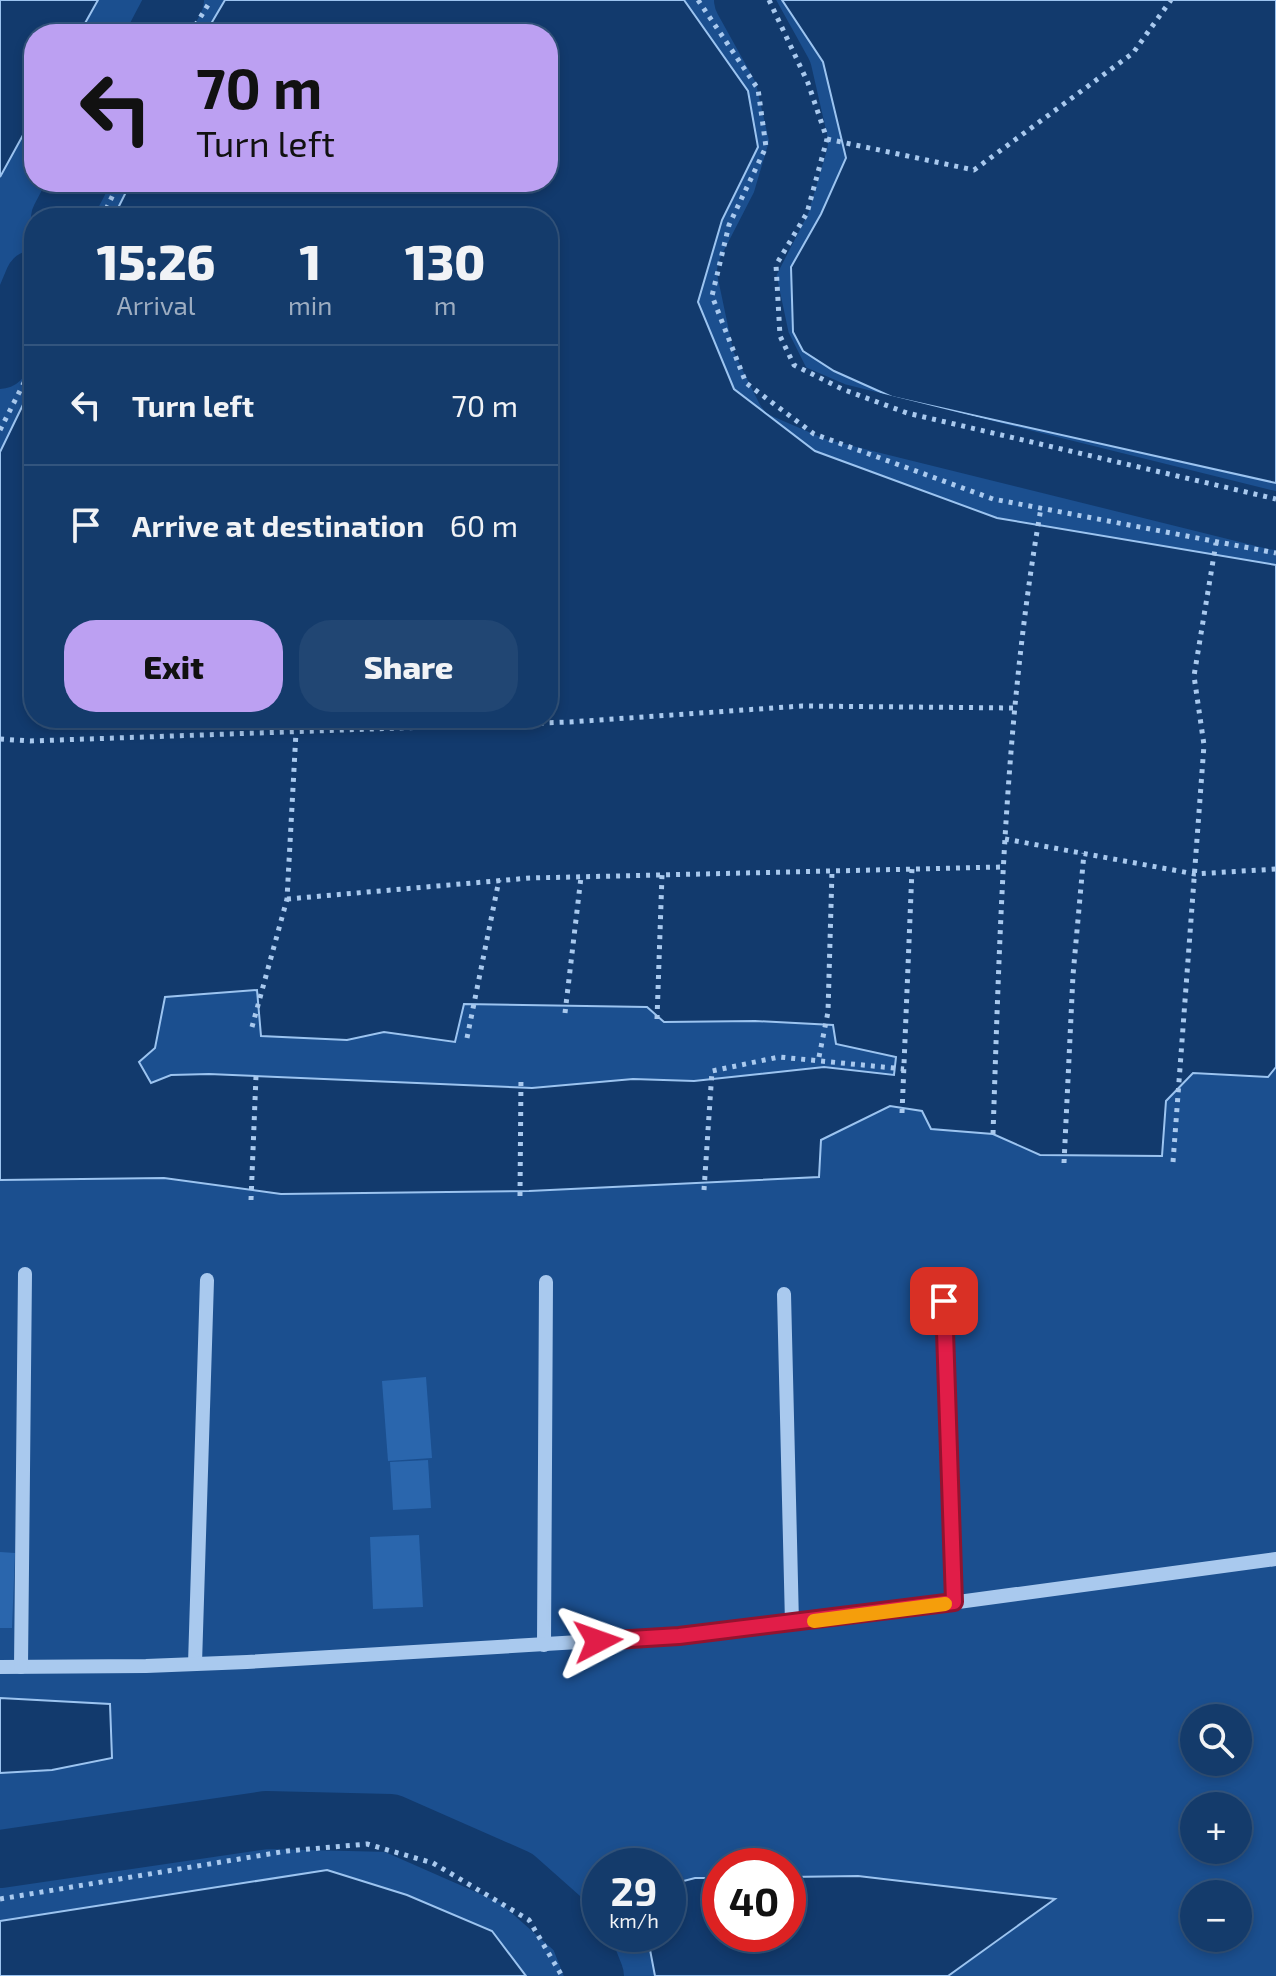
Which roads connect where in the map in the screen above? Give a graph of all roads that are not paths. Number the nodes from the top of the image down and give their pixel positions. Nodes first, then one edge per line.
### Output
1 (25, 1274) dead end
2 (207, 1280) dead end
3 (546, 1282) dead end
4 (784, 1294) dead end
5 (944, 1301) dead end
6 (1276, 1559) edge
7 (954, 1602) junction
8 (792, 1623) junction
9 (544, 1645) junction
10 (195, 1664) junction
11 (0, 1667) edge
12 (21, 1667) junction

1 - 12 street
2 - 10 street
3 - 9 street
4 - 8 street
5 - 7 street
6 - 7 street
7 - 8 street
8 - 9 street
9 - 10 street
10 - 12 street
11 - 12 street

